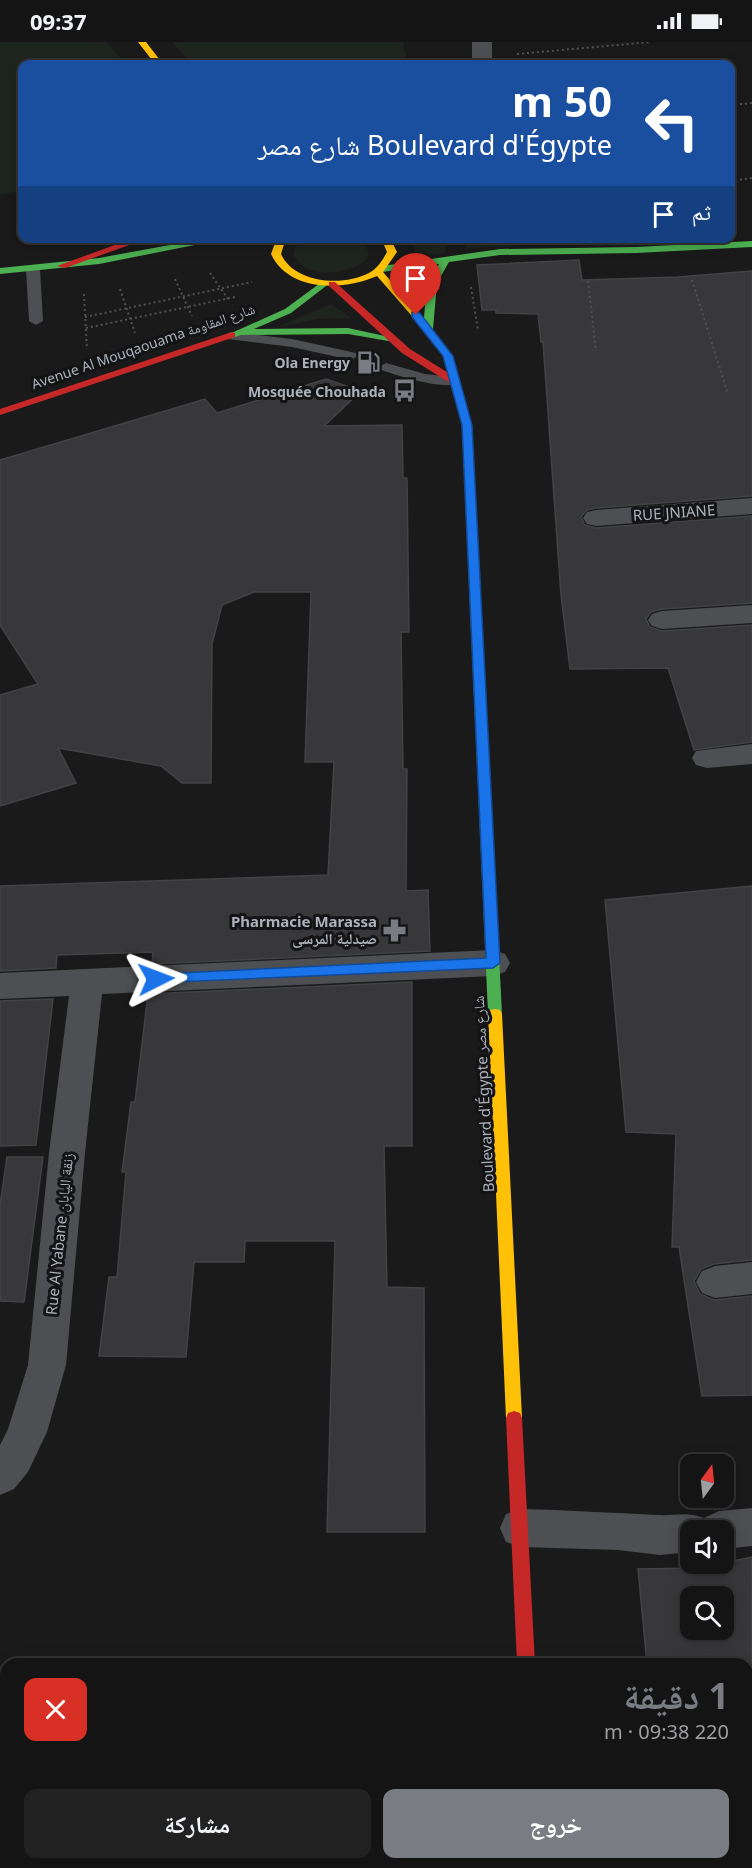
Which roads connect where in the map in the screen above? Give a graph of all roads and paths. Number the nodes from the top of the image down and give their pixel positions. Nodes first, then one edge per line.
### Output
1 (142, 42) edge
2 (482, 42) edge
3 (651, 42) edge
4 (517, 54) dead end
5 (156, 60) edge
6 (482, 60) edge
7 (752, 103) edge
8 (735, 105) edge
9 (752, 178) edge
10 (735, 180) edge
11 (130, 243) edge
12 (197, 243) edge
13 (278, 243) edge
14 (388, 243) edge
15 (648, 243) edge
16 (752, 244) edge
17 (670, 248) junction
18 (447, 258) junction
19 (62, 266) junction
20 (33, 269) junction
21 (689, 270) dead end
22 (0, 271) edge
23 (171, 271) dead end
24 (380, 271) junction
25 (209, 272) dead end
26 (470, 278) dead end
27 (118, 281) dead end
28 (253, 282) dead end
29 (328, 284) junction
30 (220, 289) junction
31 (84, 290) dead end
32 (183, 297) junction
33 (223, 299) dead end
34 (233, 306) dead end
35 (187, 307) junction
36 (127, 308) junction
37 (85, 317) junction
38 (130, 319) junction
39 (193, 319) dead end
40 (36, 321) dead end
41 (86, 328) junction
42 (428, 329) junction
43 (478, 330) dead end
44 (236, 334) junction
45 (136, 336) dead end
46 (394, 341) junction
47 (87, 350) dead end
48 (351, 356) dead end
49 (386, 367) dead end
50 (454, 381) junction
51 (728, 394) dead end
52 (0, 412) edge
53 (752, 506) edge
54 (596, 518) dead end
55 (752, 614) edge
56 (662, 620) dead end
57 (752, 754) edge
58 (707, 758) dead end
59 (493, 963) junction
60 (87, 982) junction
61 (0, 986) edge
62 (752, 1278) edge
63 (715, 1282) dead end
64 (0, 1476) edge
65 (752, 1527) edge
66 (521, 1528) junction
67 (734, 1529) edge
68 (680, 1534) edge
69 (526, 1658) edge

1 - 5 main road
2 - 6 street
3 - 4 path
7 - 8 path
9 - 10 path
11 - 19 main road
12 - 19 main road
13 - 29 main road
14 - 24 main road
15 - 17 main road
16 - 17 main road
17 - 18 main road
18 - 24 main road
18 - 42 main road
19 - 20 main road
20 - 22 main road
20 - 40 lane
21 - 51 path
23 - 32 path
24 - 29 main road
24 - 42 main road, Boulevard d'Égypte شارع مصر
25 - 30 path
26 - 43 path
27 - 36 path
28 - 30 path
29 - 44 main road, Avenue Al Mouqaouama شارع المقاومة
29 - 46 main road
30 - 32 path
30 - 34 path
31 - 37 path
32 - 35 path
32 - 36 path
33 - 35 path
35 - 38 path
35 - 39 path
36 - 37 path
36 - 38 path
37 - 41 path
38 - 41 path
38 - 45 path
41 - 47 path
42 - 50 main road, Boulevard d'Égypte شارع مصر
44 - 46 main road
44 - 48 lane
44 - 52 main road, Avenue Al Mouqaouama شارع المقاومة
46 - 50 main road
49 - 50 lane
50 - 59 main road, Boulevard d'Égypte شارع مصر
53 - 54 street, RUE JNIANE
55 - 56 street
57 - 58 street
59 - 60 street
59 - 66 main road, Boulevard d'Égypte شارع مصر
60 - 61 street
60 - 64 street, Rue Al Yabane زنقة اليابان
62 - 63 street
65 - 67 street
66 - 68 street
66 - 69 main road, Boulevard d'Égypte شارع مصر

